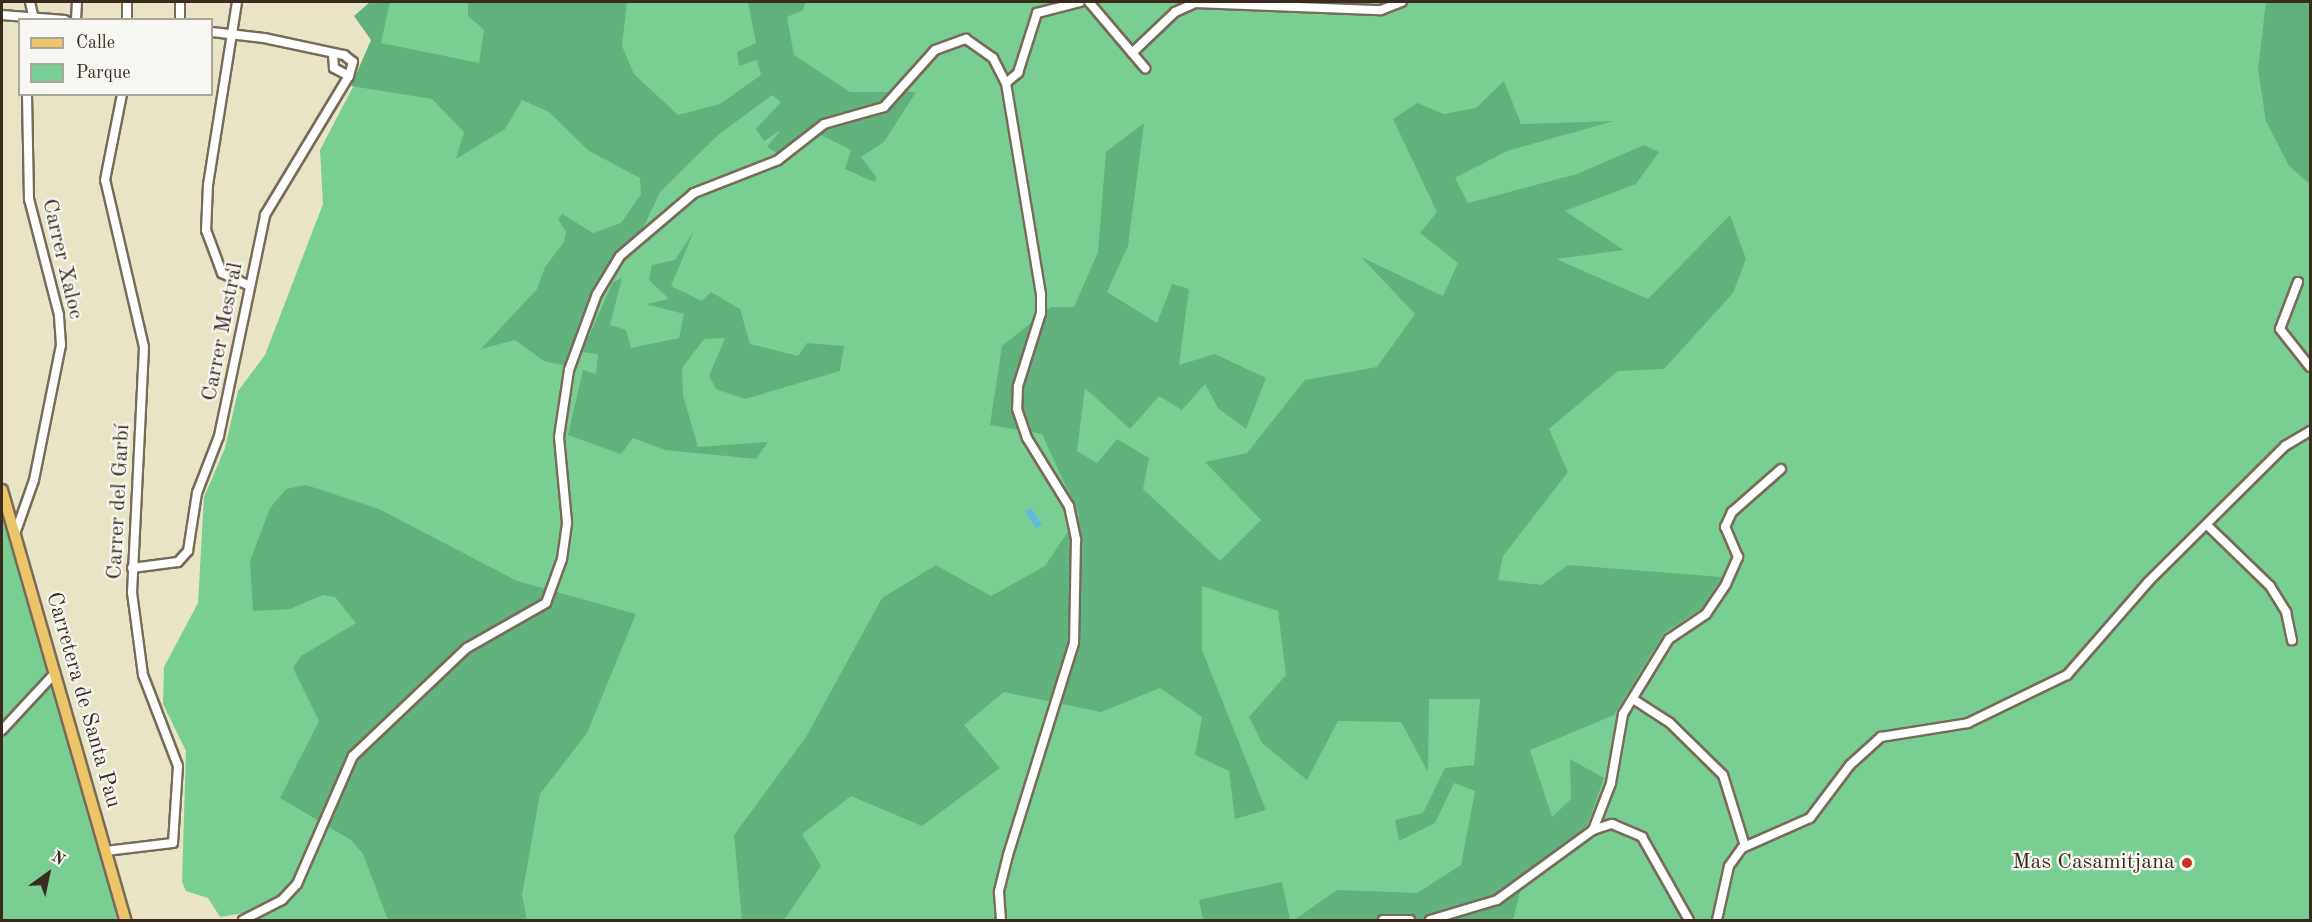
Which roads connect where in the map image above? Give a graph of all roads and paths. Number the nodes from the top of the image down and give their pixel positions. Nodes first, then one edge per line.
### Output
1 (30, 2) edge
2 (77, 2) edge
3 (128, 2) edge
4 (180, 2) edge
5 (237, 2) edge
6 (1080, 2) edge
7 (1089, 2) edge
8 (1402, 2) edge
9 (2, 15) edge
10 (34, 18) edge
11 (76, 18) edge
12 (127, 18) edge
13 (180, 18) edge
14 (213, 32) edge
15 (235, 34) junction
16 (333, 53) junction
17 (1132, 53) junction
18 (1145, 68) dead end
19 (349, 76) junction
20 (1006, 83) junction
21 (27, 96) edge
22 (122, 96) edge
23 (2298, 282) dead end
24 (250, 286) junction
25 (2310, 368) edge
26 (2310, 431) edge
27 (1781, 469) dead end
28 (2, 490) edge
29 (2207, 525) junction
30 (15, 534) junction
31 (132, 568) junction
32 (2292, 640) dead end
33 (55, 674) junction
34 (1633, 699) junction
35 (2, 730) edge
36 (1593, 830) junction
37 (1745, 846) junction
38 (106, 851) junction
39 (125, 921) edge
40 (243, 921) edge
41 (1001, 921) edge
42 (1383, 921) edge
43 (1410, 921) edge
44 (1430, 921) edge
45 (1689, 921) edge
46 (1717, 921) edge

1 - 10 street
2 - 11 street
3 - 12 street
4 - 13 street
5 - 15 street
6 - 20 street
7 - 17 street
8 - 17 street
9 - 10 street
14 - 15 street
15 - 16 street
15 - 24 street
16 - 19 street
16 - 19 street
17 - 18 street
19 - 24 street, Carrer Mestral
20 - 40 street
20 - 41 street
21 - 30 street, Carrer Xaloc
22 - 31 street, Carrer del Garbí
23 - 25 street
24 - 31 street, Carrer Mestral
26 - 29 street
27 - 34 street
28 - 30 main road, Carretera de Santa Pau
29 - 32 street
29 - 37 street
30 - 33 main road, Carretera de Santa Pau
31 - 38 street, Carrer del Garbí
33 - 35 street
33 - 38 main road, Carretera de Santa Pau
34 - 36 street
34 - 37 street
36 - 44 street
36 - 45 street
37 - 46 street
38 - 39 main road, Carretera de Santa Pau
42 - 43 street

